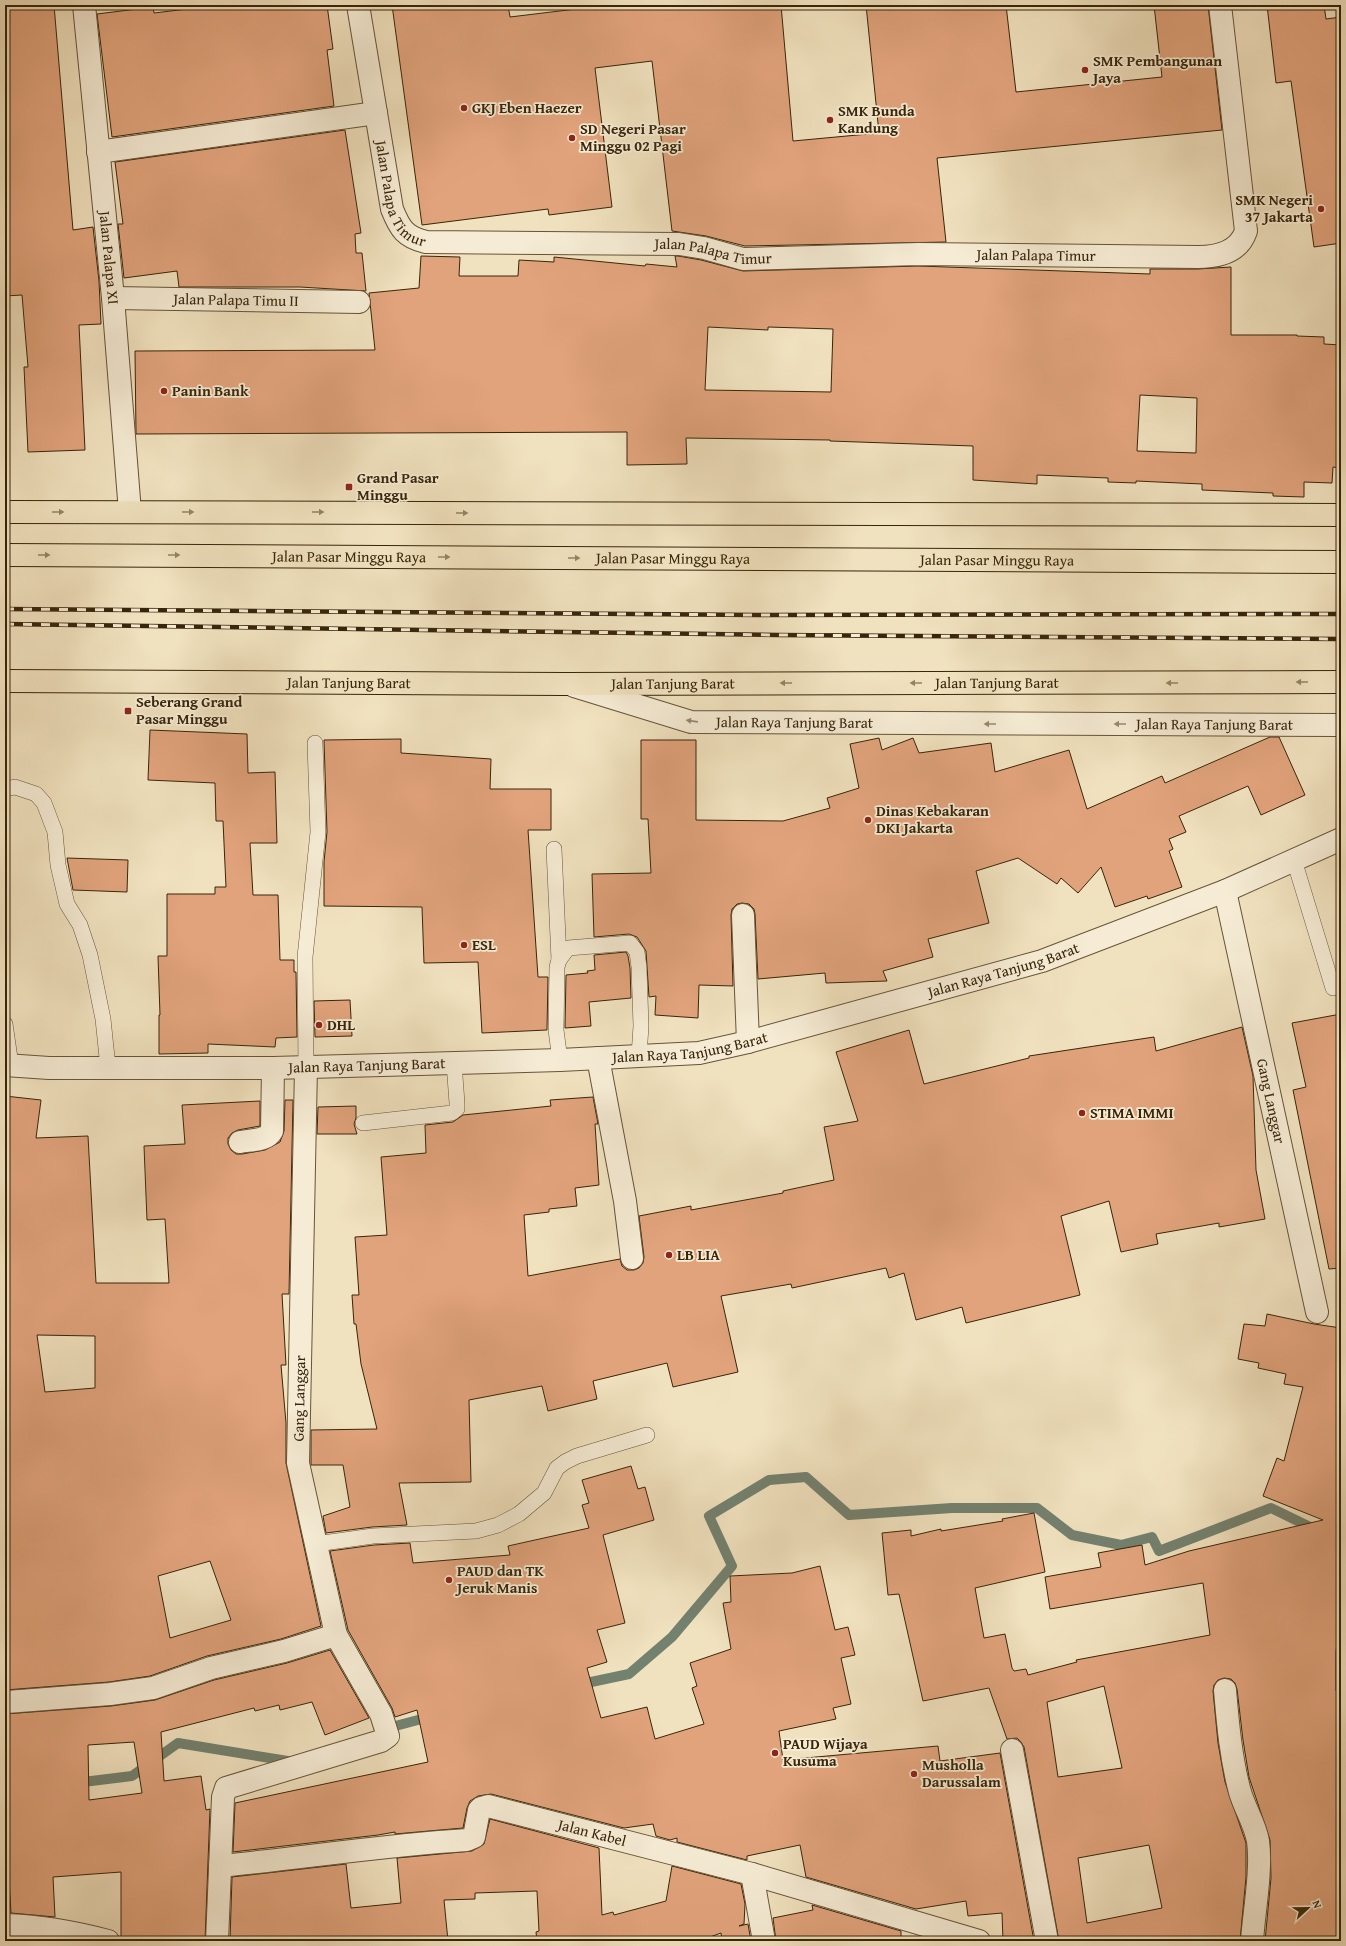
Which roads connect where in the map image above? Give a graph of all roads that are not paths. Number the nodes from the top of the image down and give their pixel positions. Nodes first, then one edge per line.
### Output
1 (84, 5) edge
2 (358, 5) edge
3 (1220, 5) edge
4 (376, 113) junction
5 (98, 152) junction
6 (359, 302) dead end
7 (114, 308) junction
8 (5, 512) edge
9 (130, 512) junction
10 (1341, 515) edge
11 (5, 554) edge
12 (1341, 562) edge
13 (5, 681) edge
14 (1341, 682) edge
15 (565, 684) junction
16 (1341, 725) edge
17 (315, 743) dead end
18 (5, 789) edge
19 (1341, 840) edge
20 (554, 849) dead end
21 (1294, 860) junction
22 (1225, 891) junction
23 (743, 915) dead end
24 (559, 960) junction
25 (1333, 988) dead end
26 (5, 1024) edge
27 (748, 1042) junction
28 (639, 1056) junction
29 (598, 1058) junction
30 (560, 1060) junction
31 (454, 1063) junction
32 (8, 1065) edge
33 (108, 1067) junction
34 (306, 1067) junction
35 (273, 1068) junction
36 (363, 1123) dead end
37 (240, 1142) dead end
38 (632, 1258) dead end
39 (1317, 1312) dead end
40 (647, 1435) dead end
41 (316, 1544) junction
42 (336, 1635) junction
43 (1225, 1690) dead end
44 (7, 1702) dead end
45 (1012, 1750) dead end
46 (220, 1866) junction
47 (752, 1874) junction
48 (5, 1925) edge
49 (108, 1941) edge
50 (217, 1941) edge
51 (764, 1941) edge
52 (979, 1941) edge
53 (1047, 1941) edge
54 (1252, 1941) edge

1 - 5 street, Jalan Palapa XI
2 - 4 street, Jalan Palapa Timur
3 - 4 street, Jalan Palapa Timur
4 - 5 street
5 - 7 street, Jalan Palapa XI
6 - 7 street, Jalan Palapa Timu II
7 - 9 street, Jalan Palapa XI
8 -> 9 main road
9 -> 10 main road
11 -> 12 main road, Jalan Pasar Minggu Raya
13 - 15 main road, Jalan Tanjung Barat
14 -> 15 main road, Jalan Tanjung Barat
16 -> 15 street, Jalan Raya Tanjung Barat
17 - 34 lane
18 - 33 lane
19 - 21 street, Jalan Raya Tanjung Barat
20 - 24 lane
21 - 22 street, Jalan Raya Tanjung Barat
21 - 25 lane
22 - 27 street, Jalan Raya Tanjung Barat
22 - 39 street, Gang Langgar
23 - 27 street
24 - 28 lane
24 - 30 lane
26 - 32 lane
27 - 28 street, Jalan Raya Tanjung Barat
28 - 29 street, Jalan Raya Tanjung Barat
29 - 30 street, Jalan Raya Tanjung Barat
29 - 38 street
30 - 31 street, Jalan Raya Tanjung Barat
31 - 34 street, Jalan Raya Tanjung Barat
31 - 36 lane
32 - 33 street, Jalan Raya Tanjung Barat
33 - 35 street, Jalan Raya Tanjung Barat
34 - 35 street, Jalan Raya Tanjung Barat
34 - 41 street, Gang Langgar
35 - 37 street
40 - 41 lane
41 - 42 street, Gang Langgar
42 - 44 street
42 - 46 street, Gang Langgar
43 - 54 street
45 - 53 street
46 - 47 street, Jalan Kabel
46 - 50 street
47 - 51 street
47 - 52 street, Jalan Kabel
48 - 49 street

